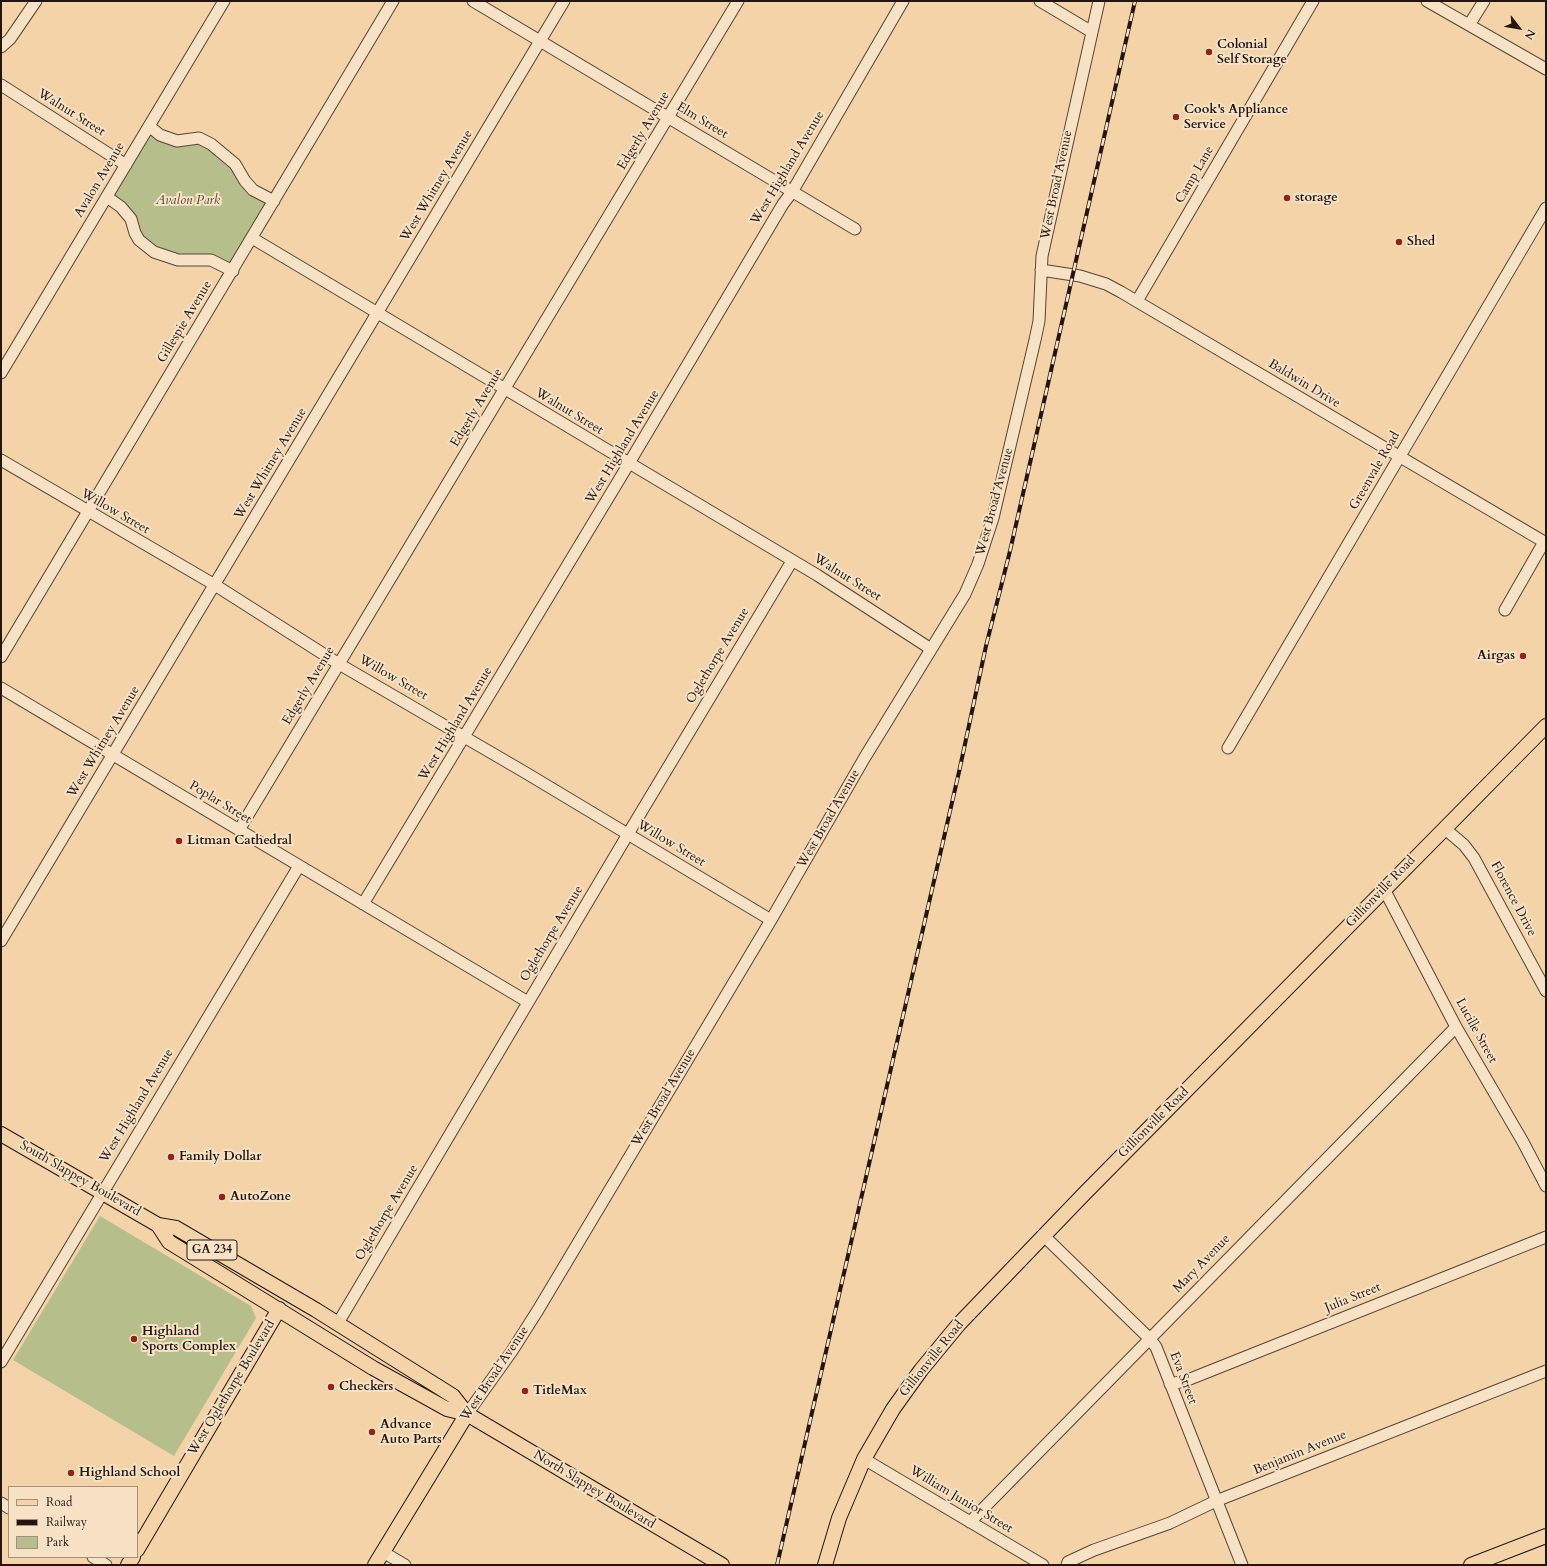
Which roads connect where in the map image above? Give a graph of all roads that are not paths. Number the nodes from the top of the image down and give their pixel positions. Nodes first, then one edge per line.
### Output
1 (36, 1) edge
2 (224, 1) edge
3 (393, 1) edge
4 (473, 1) edge
5 (564, 1) edge
6 (738, 1) edge
7 (903, 1) edge
8 (1040, 1) edge
9 (1099, 1) edge
10 (1313, 1) edge
11 (1427, 1) edge
12 (1484, 1) edge
13 (1469, 25) junction
14 (1092, 32) junction
15 (540, 42) junction
16 (1, 47) edge
17 (1546, 69) edge
18 (1, 85) edge
19 (668, 117) junction
20 (149, 126) junction
21 (126, 165) junction
22 (792, 192) junction
23 (107, 197) junction
24 (274, 201) junction
25 (1546, 208) edge
26 (855, 229) dead end
27 (252, 238) junction
28 (1041, 270) junction
29 (233, 271) junction
30 (1137, 301) junction
31 (378, 314) junction
32 (1, 373) edge
33 (504, 390) junction
34 (1399, 457) junction
35 (1, 460) edge
36 (628, 464) junction
37 (88, 512) junction
38 (1545, 543) edge
39 (792, 561) junction
40 (215, 585) junction
41 (1505, 610) dead end
42 (931, 649) junction
43 (1, 657) edge
44 (339, 664) junction
45 (1, 688) edge
46 (1546, 726) edge
47 (465, 737) junction
48 (1228, 748) dead end
49 (113, 755) junction
50 (1444, 828) junction
51 (239, 830) junction
52 (628, 834) junction
53 (299, 866) junction
54 (1384, 889) junction
55 (363, 904) junction
56 (771, 920) junction
57 (1, 941) edge
58 (1546, 991) edge
59 (528, 1002) junction
60 (1456, 1026) junction
61 (1, 1134) edge
62 (1546, 1186) edge
63 (102, 1192) junction
64 (158, 1225) junction
65 (1044, 1236) junction
66 (1546, 1237) edge
67 (264, 1280) junction
68 (310, 1307) junction
69 (279, 1309) junction
70 (338, 1323) junction
71 (1149, 1338) junction
72 (1, 1362) edge
73 (1546, 1371) edge
74 (1170, 1384) junction
75 (467, 1414) junction
76 (864, 1459) junction
77 (1216, 1501) junction
78 (970, 1522) junction
79 (1546, 1536) edge
80 (138, 1548) edge
81 (383, 1552) junction
82 (95, 1558) edge
83 (824, 1564) edge
84 (1066, 1564) edge
85 (106, 1565) edge
86 (376, 1565) edge
87 (405, 1565) edge
88 (722, 1565) edge
89 (1043, 1565) edge
90 (1242, 1565) edge
91 (1471, 1565) edge

1 - 16 street
2 - 20 street, Avalon Avenue
3 - 24 street, Gillespie Avenue
4 - 15 street, Elm Street
5 - 15 street, West Whitney Avenue
6 - 19 street, Edgerly Avenue
7 - 22 street, West Highland Avenue
8 - 14 street
9 - 14 street, West Broad Avenue
10 - 30 street, Camp Lane
11 - 13 street
12 - 13 street
13 - 17 street
14 - 28 street, West Broad Avenue
15 - 19 street, Elm Street
15 - 31 street, West Whitney Avenue
18 - 21 street, Walnut Street
19 - 22 street, Elm Street
19 - 33 street, Edgerly Avenue
20 - 21 street, Avalon Avenue
20 - 24 street
21 - 23 street, Avalon Avenue
22 - 26 street, Elm Street
22 - 36 street, West Highland Avenue
23 - 29 street
23 - 32 street, Avalon Avenue
24 - 27 street, Gillespie Avenue
25 - 34 street, Greenvale Road
27 - 29 street, Gillespie Avenue
27 - 31 street, Walnut Street
28 - 30 street, Baldwin Drive
28 - 42 street, West Broad Avenue
29 - 37 street, Gillespie Avenue
30 - 34 street, Baldwin Drive
31 - 33 street, Walnut Street
31 - 40 street, West Whitney Avenue
33 - 36 street, Walnut Street
33 - 44 street, Edgerly Avenue
34 - 38 street, Baldwin Drive
34 - 48 street, Greenvale Road
35 - 37 street, Willow Street
36 - 39 street, Walnut Street
36 - 47 street, West Highland Avenue
37 - 40 street, Willow Street
37 - 43 street, Gillespie Avenue
38 - 41 street
39 - 42 street, Walnut Street
39 - 52 street, Oglethorpe Avenue
40 - 44 street, Willow Street
40 - 49 street, West Whitney Avenue
42 - 56 street, West Broad Avenue
44 - 47 street, Willow Street
44 - 51 street, Edgerly Avenue
45 - 49 street, Poplar Street
46 - 50 main road, Gillionville Road
47 - 52 street, Willow Street
47 - 55 street, West Highland Avenue
49 - 51 street, Poplar Street
49 - 57 street, West Whitney Avenue
50 - 54 main road, Gillionville Road
50 - 58 street, Florence Drive
51 - 53 street, Poplar Street
52 - 56 street, Willow Street
52 - 59 street, Oglethorpe Avenue
53 - 55 street, Poplar Street
53 - 63 street, West Highland Avenue
54 - 60 street, Lucille Street
54 - 65 main road, Gillionville Road
55 - 59 street, Poplar Street
56 - 75 street, West Broad Avenue
59 - 70 street, Oglethorpe Avenue
60 - 62 street, Lucille Street
60 - 71 street, Mary Avenue
61 - 63 main road, South Slappey Boulevard / GA 234
63 - 64 main road, South Slappey Boulevard / GA 234
63 - 72 street, West Highland Avenue
64 - 67 main road, South Slappey Boulevard / GA 234
64 - 69 main road, South Slappey Boulevard / GA 234
65 - 71 street, Eva Street
65 - 76 main road, Gillionville Road
66 - 74 street, Julia Street
67 - 68 main road, South Slappey Boulevard / GA 234
67 - 69 main road
68 - 69 main road
68 - 70 main road, North Slappey Boulevard
69 - 75 main road, North Slappey Boulevard
69 - 80 main road, West Oglethorpe Boulevard
70 - 75 main road, North Slappey Boulevard
71 - 74 street, Eva Street
71 - 78 street, Mary Avenue
73 - 77 street, Benjamin Avenue
74 - 77 street, Eva Street
75 - 81 main road, West Broad Avenue
75 - 88 main road, North Slappey Boulevard
76 - 78 street, William Junior Street
76 - 83 main road, Gillionville Road
77 - 84 street, Benjamin Avenue
77 - 90 street, Eva Street
78 - 89 street, William Junior Street
79 - 91 main road
81 - 86 main road, West Broad Avenue
81 - 87 street
82 - 85 street

